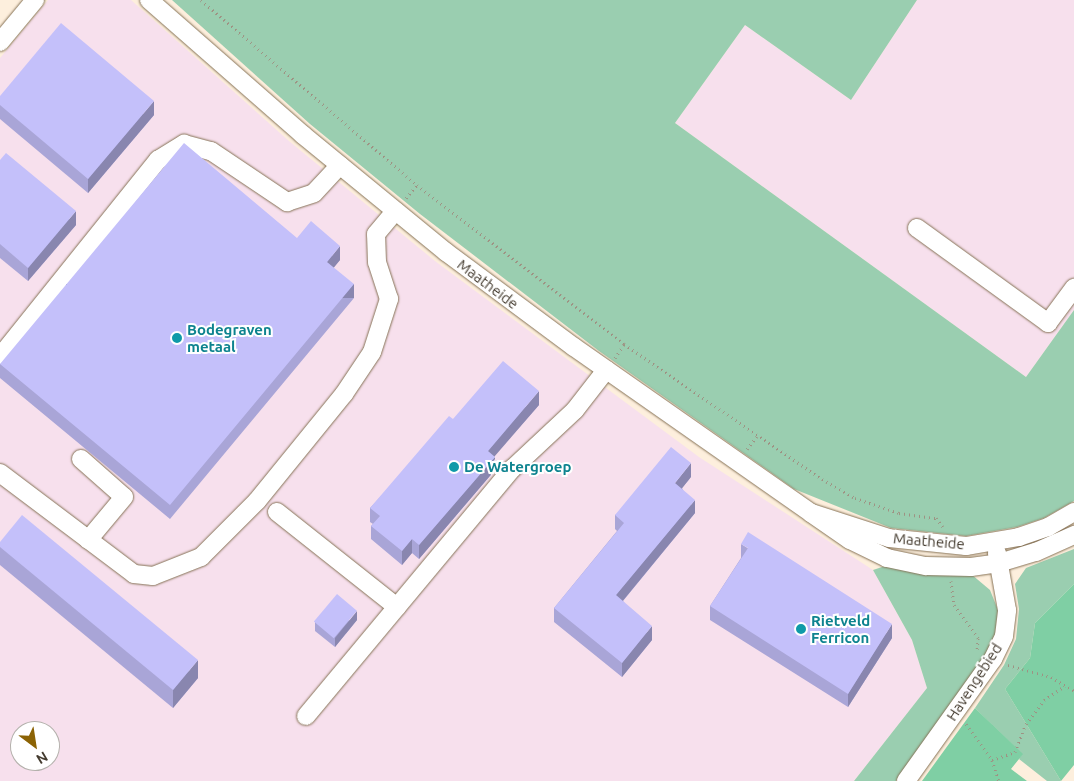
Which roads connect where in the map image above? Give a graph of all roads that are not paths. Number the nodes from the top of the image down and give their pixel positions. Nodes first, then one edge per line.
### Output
1 (35, 0) edge
2 (149, 0) edge
3 (161, 0) edge
4 (184, 30) junction
5 (0, 42) edge
6 (340, 165) junction
7 (395, 211) junction
8 (917, 228) dead end
9 (1074, 288) edge
10 (0, 357) edge
11 (606, 370) junction
12 (81, 459) dead end
13 (0, 473) edge
14 (278, 512) dead end
15 (1074, 512) edge
16 (811, 513) junction
17 (1074, 535) edge
18 (88, 540) junction
19 (995, 542) junction
20 (999, 563) junction
21 (397, 607) junction
22 (306, 716) dead end
23 (906, 781) edge

1 - 5 street
2 - 4 street, Maatheide
3 - 4 street, Maatheide
4 - 6 street, Maatheide
6 - 7 street, Maatheide
6 - 10 street
7 - 11 street, Maatheide
7 - 18 street
8 - 9 street
11 - 16 street, Maatheide
11 - 21 street
12 - 18 street
13 - 18 street
14 - 21 street
15 - 19 street, Maatheide
16 - 19 street, Maatheide
16 - 20 street, Maatheide
17 - 20 street, Maatheide
19 - 20 street, Havengebied
20 - 23 street, Havengebied
21 - 22 street

